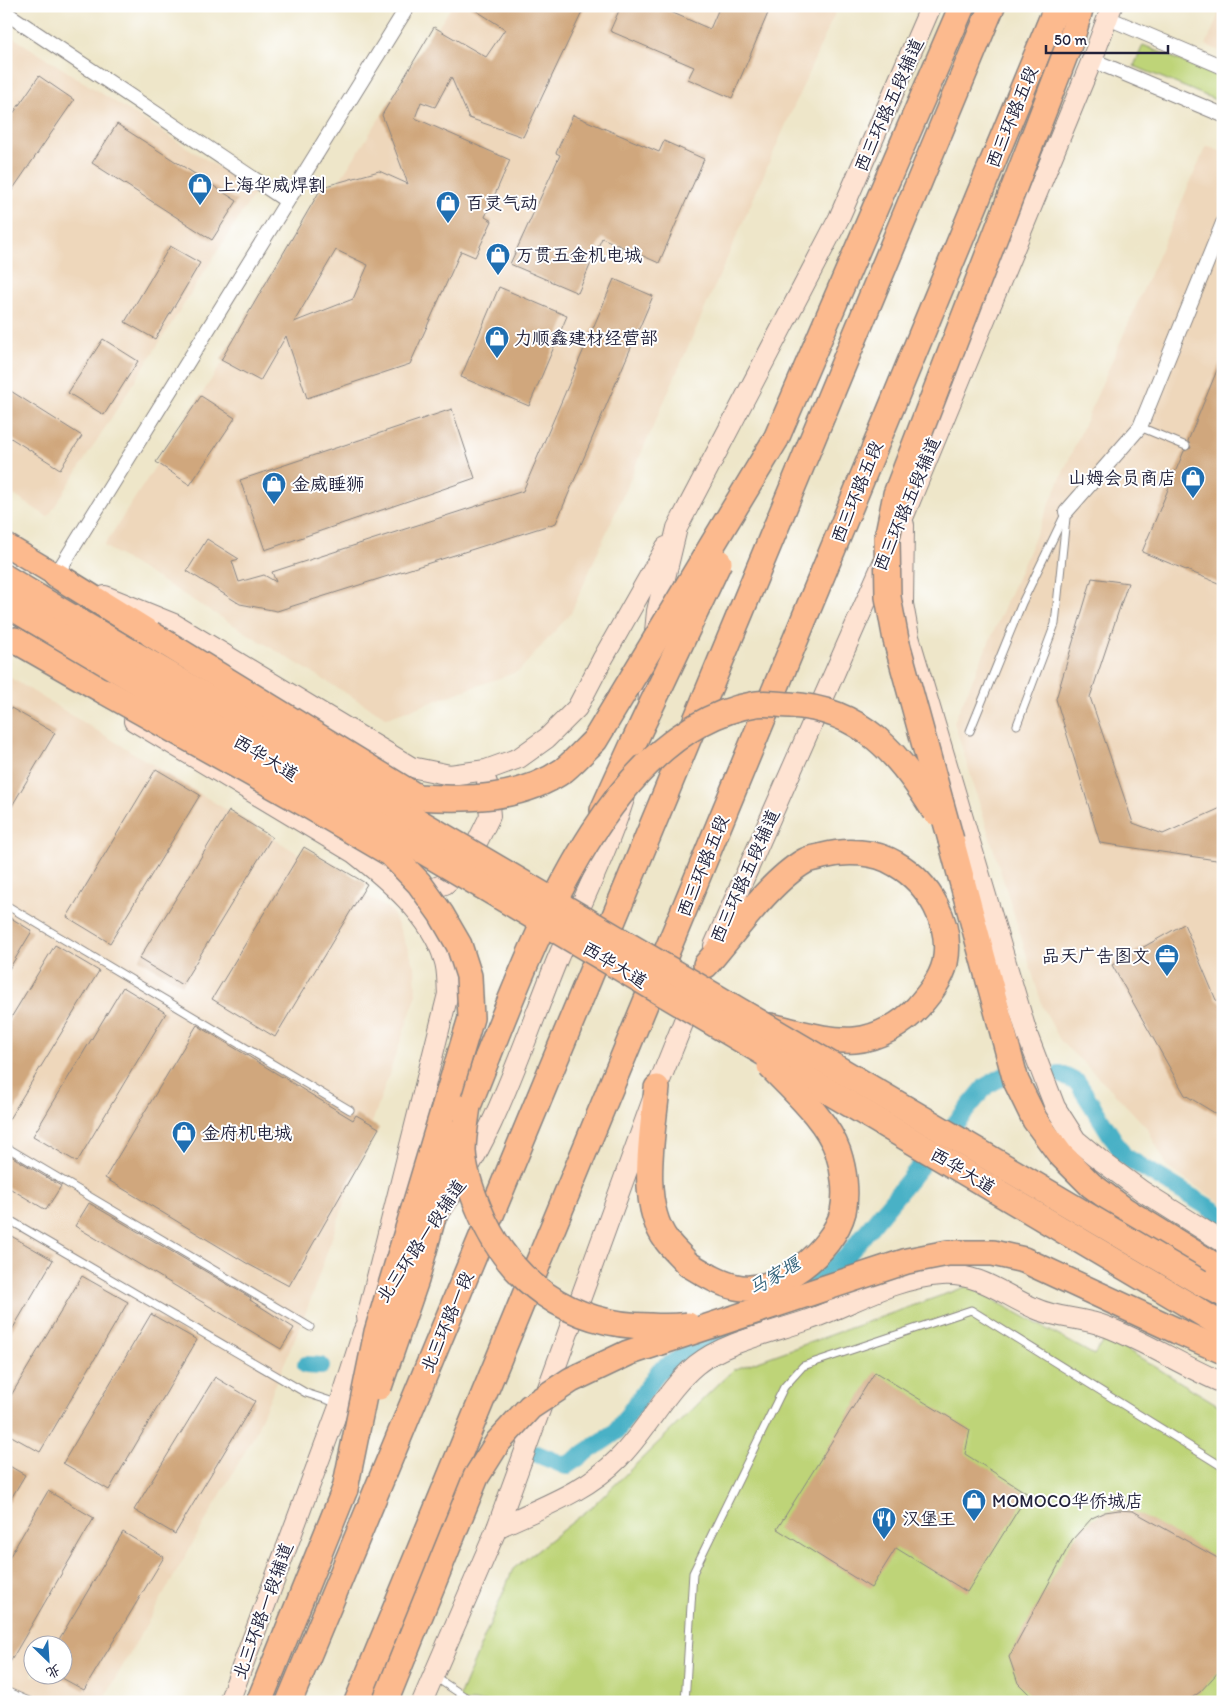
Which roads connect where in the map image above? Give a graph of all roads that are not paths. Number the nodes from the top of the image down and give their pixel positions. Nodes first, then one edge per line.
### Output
1 (408, 6) edge
2 (932, 6) edge
3 (962, 6) edge
4 (992, 6) edge
5 (1057, 6) edge
6 (1080, 6) edge
7 (1110, 12) edge
8 (6, 13) edge
9 (1092, 60) junction
10 (1223, 67) edge
11 (1223, 115) edge
12 (287, 201) junction
13 (1223, 223) edge
14 (1140, 427) junction
15 (776, 439) junction
16 (1186, 446) dead end
17 (1066, 512) junction
18 (905, 513) junction
19 (677, 528) junction
20 (6, 545) edge
21 (56, 575) junction
22 (6, 578) edge
23 (6, 604) edge
24 (34, 608) junction
25 (9, 643) edge
26 (246, 692) junction
27 (1018, 725) dead end
28 (970, 731) dead end
29 (212, 753) junction
30 (290, 759) junction
31 (486, 770) junction
32 (338, 787) junction
33 (417, 797) junction
34 (591, 835) junction
35 (952, 840) junction
36 (391, 854) junction
37 (405, 898) junction
38 (6, 905) edge
39 (572, 926) joint
40 (706, 965) junction
41 (756, 1034) junction
42 (658, 1088) junction
43 (468, 1106) junction
44 (350, 1110) dead end
45 (6, 1148) edge
46 (6, 1218) edge
47 (1214, 1265) edge
48 (1223, 1294) edge
49 (759, 1310) junction
50 (1223, 1326) edge
51 (310, 1328) dead end
52 (363, 1332) junction
53 (1223, 1351) edge
54 (1223, 1383) edge
55 (340, 1404) junction
56 (1223, 1467) edge
57 (345, 1489) junction
58 (497, 1528) junction
59 (433, 1676) junction
60 (6, 1691) edge
61 (31, 1702) edge
62 (230, 1702) edge
63 (259, 1702) edge
64 (289, 1702) edge
65 (357, 1702) edge
66 (384, 1702) edge
67 (422, 1702) edge
68 (473, 1702) edge
69 (685, 1702) edge

1 - 12 street
2 - 19 main road, 西三环路五段辅道
3 - 15 highway
4 - 64 highway, 北三环路一段
5 - 65 highway, 西三环路五段
6 - 35 highway, bridge
7 - 9 main road, 西三环路五段辅道
7 - 10 street
8 - 12 street
9 - 11 street
9 - 18 main road, 西三环路五段辅道
12 - 21 street
13 - 14 street
14 - 16 lane
14 - 17 street
15 - 33 highway, bridge
15 - 34 highway, bridge
17 - 27 lane
17 - 28 lane
18 - 40 main road, 西三环路五段辅道
18 - 47 main road
19 - 31 main road
19 - 39 main road, 西三环路五段辅道
20 - 21 main road
21 - 26 highway, bridge
21 - 31 main road
22 - 24 highway, 西华大道
23 - 24 highway, 西华大道
24 - 30 highway, 西华大道, bridge
25 - 29 highway, bridge
25 - 37 main road
26 - 30 highway, bridge
26 - 33 highway, bridge
29 - 30 highway, bridge
29 - 36 highway, bridge
30 - 32 highway, 西华大道, bridge
31 - 37 main road
32 - 33 highway, bridge
32 - 36 highway, bridge
32 - 41 highway, 西华大道, bridge
34 - 35 highway, bridge
34 - 43 highway, bridge
35 - 47 highway
36 - 57 highway, bridge
37 - 52 main road
38 - 44 lane
39 - 52 main road, 北三环路一段辅道
40 - 41 highway
40 - 42 main road, 西三环路五段辅道
41 - 42 highway, bridge
41 - 47 highway, 西华大道, bridge
41 - 50 highway, 西华大道, bridge
42 - 58 main road
43 - 49 highway, bridge
43 - 57 highway, bridge
45 - 51 lane
46 - 55 lane
47 - 48 highway, 西华大道
49 - 53 highway, bridge
49 - 66 highway, bridge
52 - 55 main road, 北三环路一段辅道
54 - 58 main road
55 - 62 main road, 北三环路一段辅道
56 - 69 lane
57 - 63 highway
58 - 59 main road
59 - 67 main road
59 - 68 lane
60 - 61 lane

